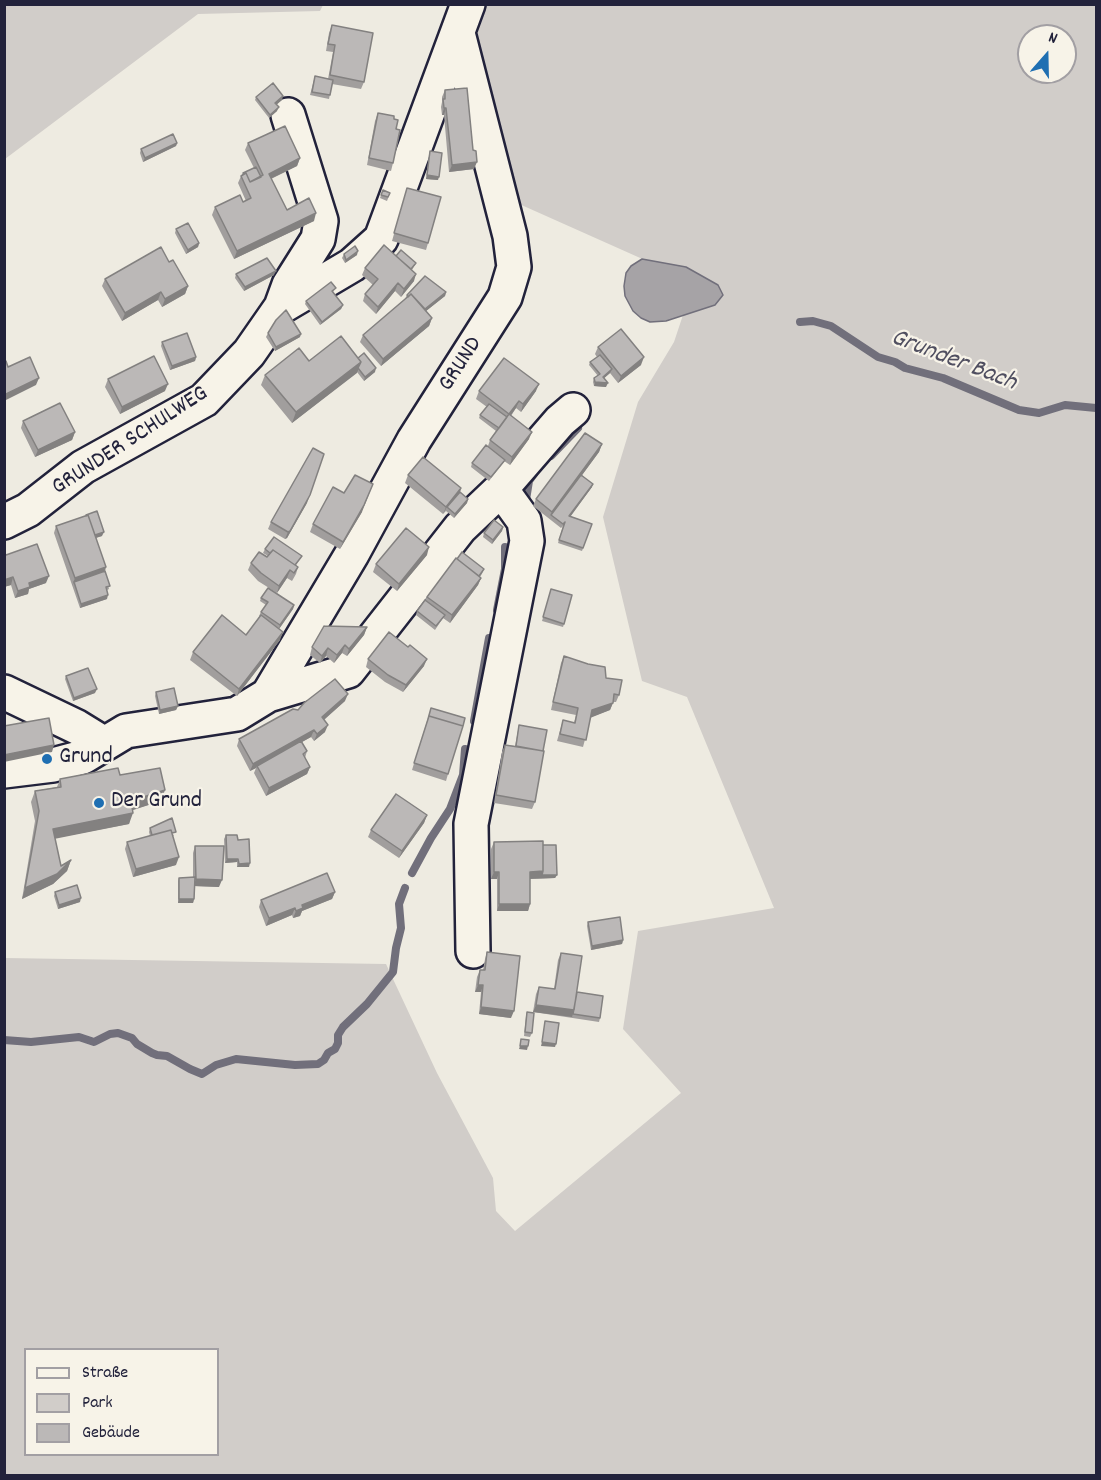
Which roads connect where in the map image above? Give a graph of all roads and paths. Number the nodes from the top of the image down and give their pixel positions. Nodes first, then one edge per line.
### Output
1 (463, 19) edge
2 (288, 115) dead end
3 (281, 307) junction
4 (573, 410) dead end
5 (501, 489) junction
6 (4, 522) edge
7 (4, 692) edge
8 (268, 695) junction
9 (104, 743) junction
10 (4, 771) edge
11 (472, 951) dead end

1 - 3 street, GRUNDER SCHULWEG
1 - 8 street, GRUND
2 - 3 street
3 - 6 street, GRUNDER SCHULWEG
4 - 5 street, GRUND
5 - 8 street, GRUND
5 - 11 street
7 - 9 street
8 - 9 street, GRUND
9 - 10 street, GRUND

